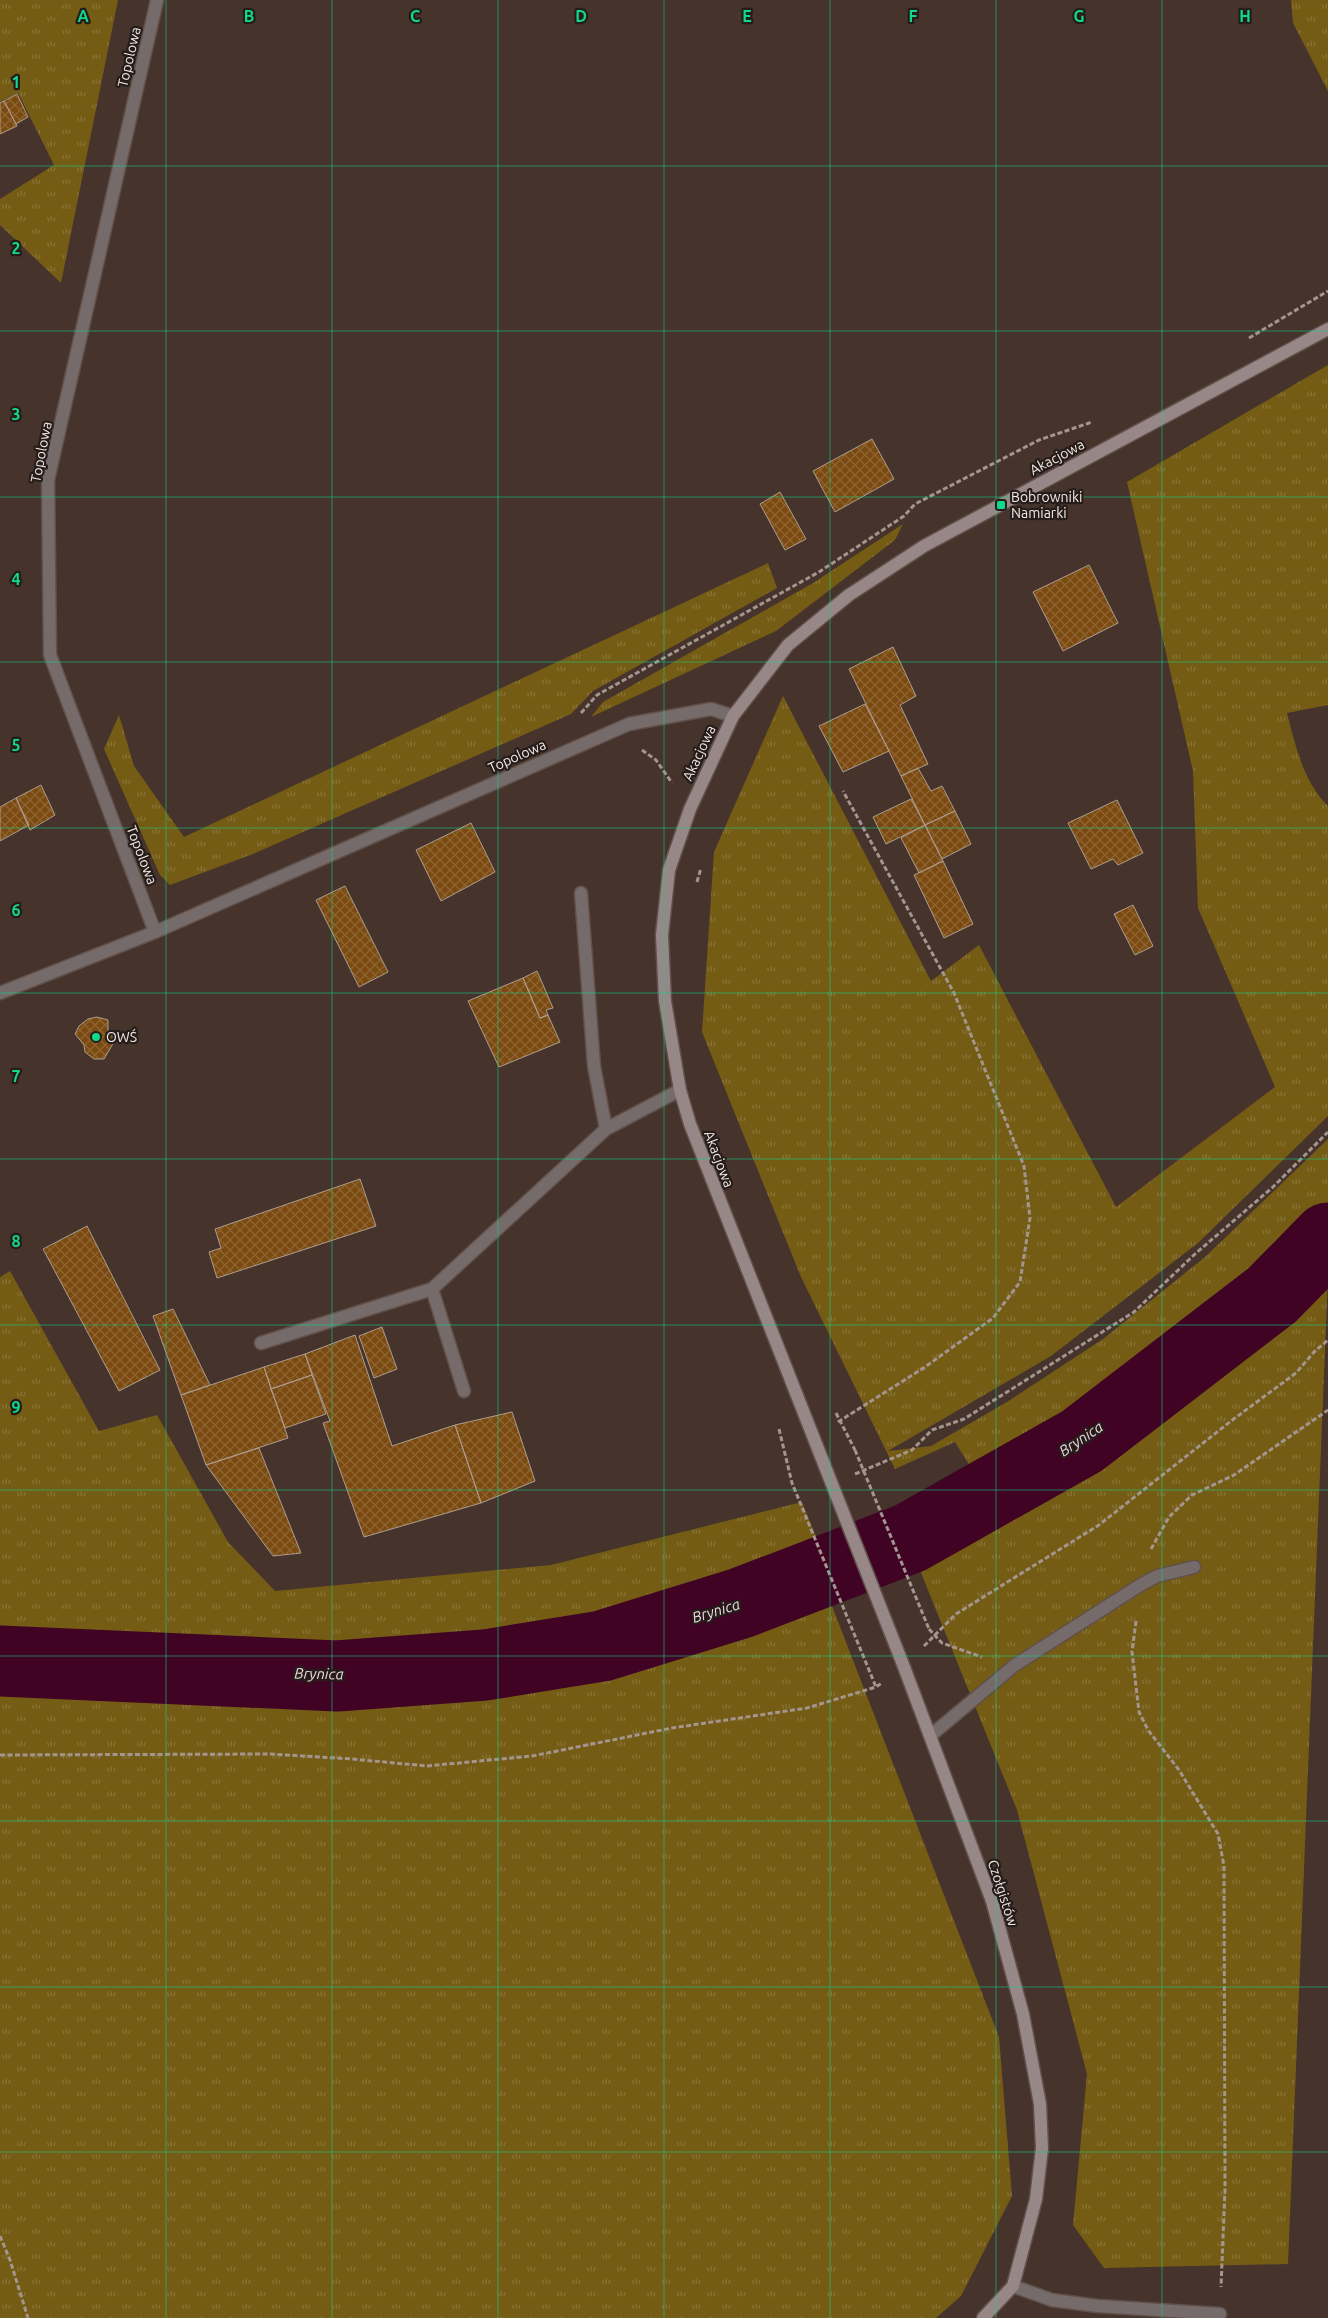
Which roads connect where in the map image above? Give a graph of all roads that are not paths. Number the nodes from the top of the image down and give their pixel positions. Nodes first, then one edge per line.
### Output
1 (157, 0) edge
2 (1328, 329) edge
3 (733, 716) junction
4 (581, 893) dead end
5 (155, 932) junction
6 (0, 993) edge
7 (680, 1090) junction
8 (606, 1129) junction
9 (432, 1289) junction
10 (261, 1343) dead end
11 (464, 1391) dead end
12 (832, 1486) joint
13 (1194, 1567) dead end
14 (930, 1736) junction
15 (1013, 2286) junction
16 (1220, 2314) road end
17 (983, 2318) edge

1 - 5 street, Topolowa
2 - 3 street, Akacjowa
3 - 5 street, Topolowa
3 - 7 street, Akacjowa
4 - 8 street
5 - 6 street, Topolowa
7 - 8 street
7 - 12 street, Akacjowa
8 - 9 street
9 - 10 street
9 - 11 street
12 - 14 street, Czołgistów
13 - 14 street
14 - 15 street, Czołgistów
15 - 16 street
15 - 17 street, Czołgistów

